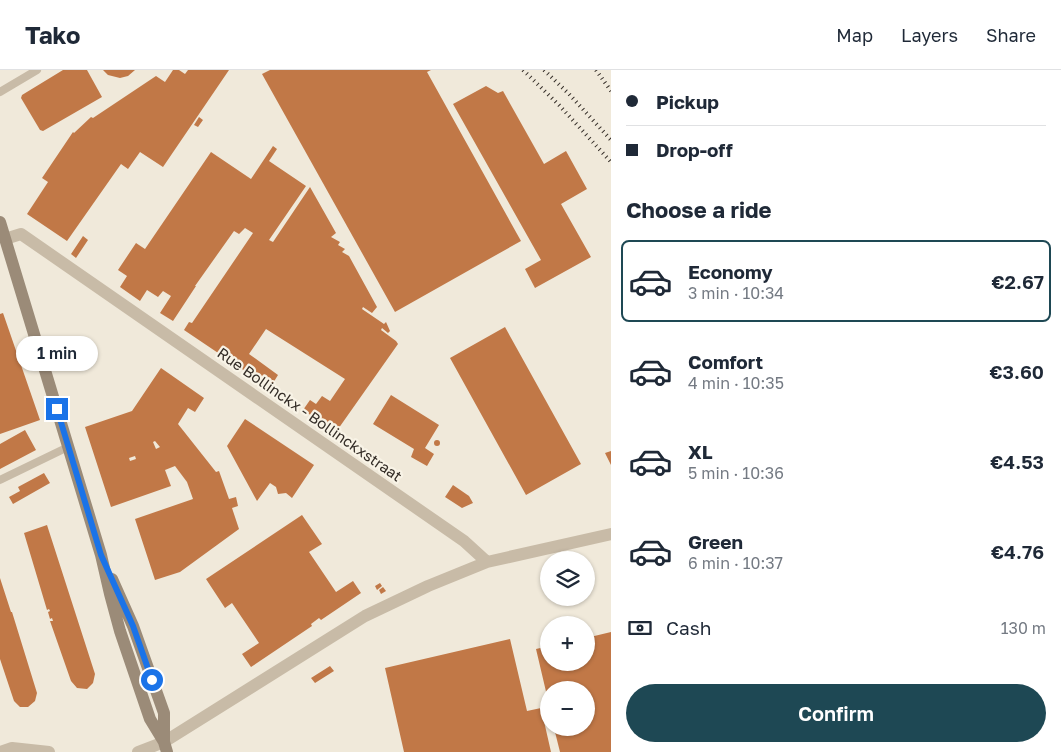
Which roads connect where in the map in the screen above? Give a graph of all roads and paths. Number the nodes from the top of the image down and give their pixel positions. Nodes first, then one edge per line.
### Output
1 (37, 70) edge
2 (0, 92) edge
3 (0, 222) edge
4 (5, 238) junction
5 (68, 447) junction
6 (0, 480) edge
7 (611, 534) edge
8 (487, 562) junction
9 (165, 747) edge
10 (0, 752) edge
11 (49, 752) edge
12 (138, 752) edge

1 - 2 lane
3 - 4 street
4 - 5 street
4 - 8 street, Rue Bollinckx - Bollinckxstraat
5 - 6 lane
5 - 9 street
7 - 8 street
8 - 9 street
9 - 12 street
10 - 11 street

